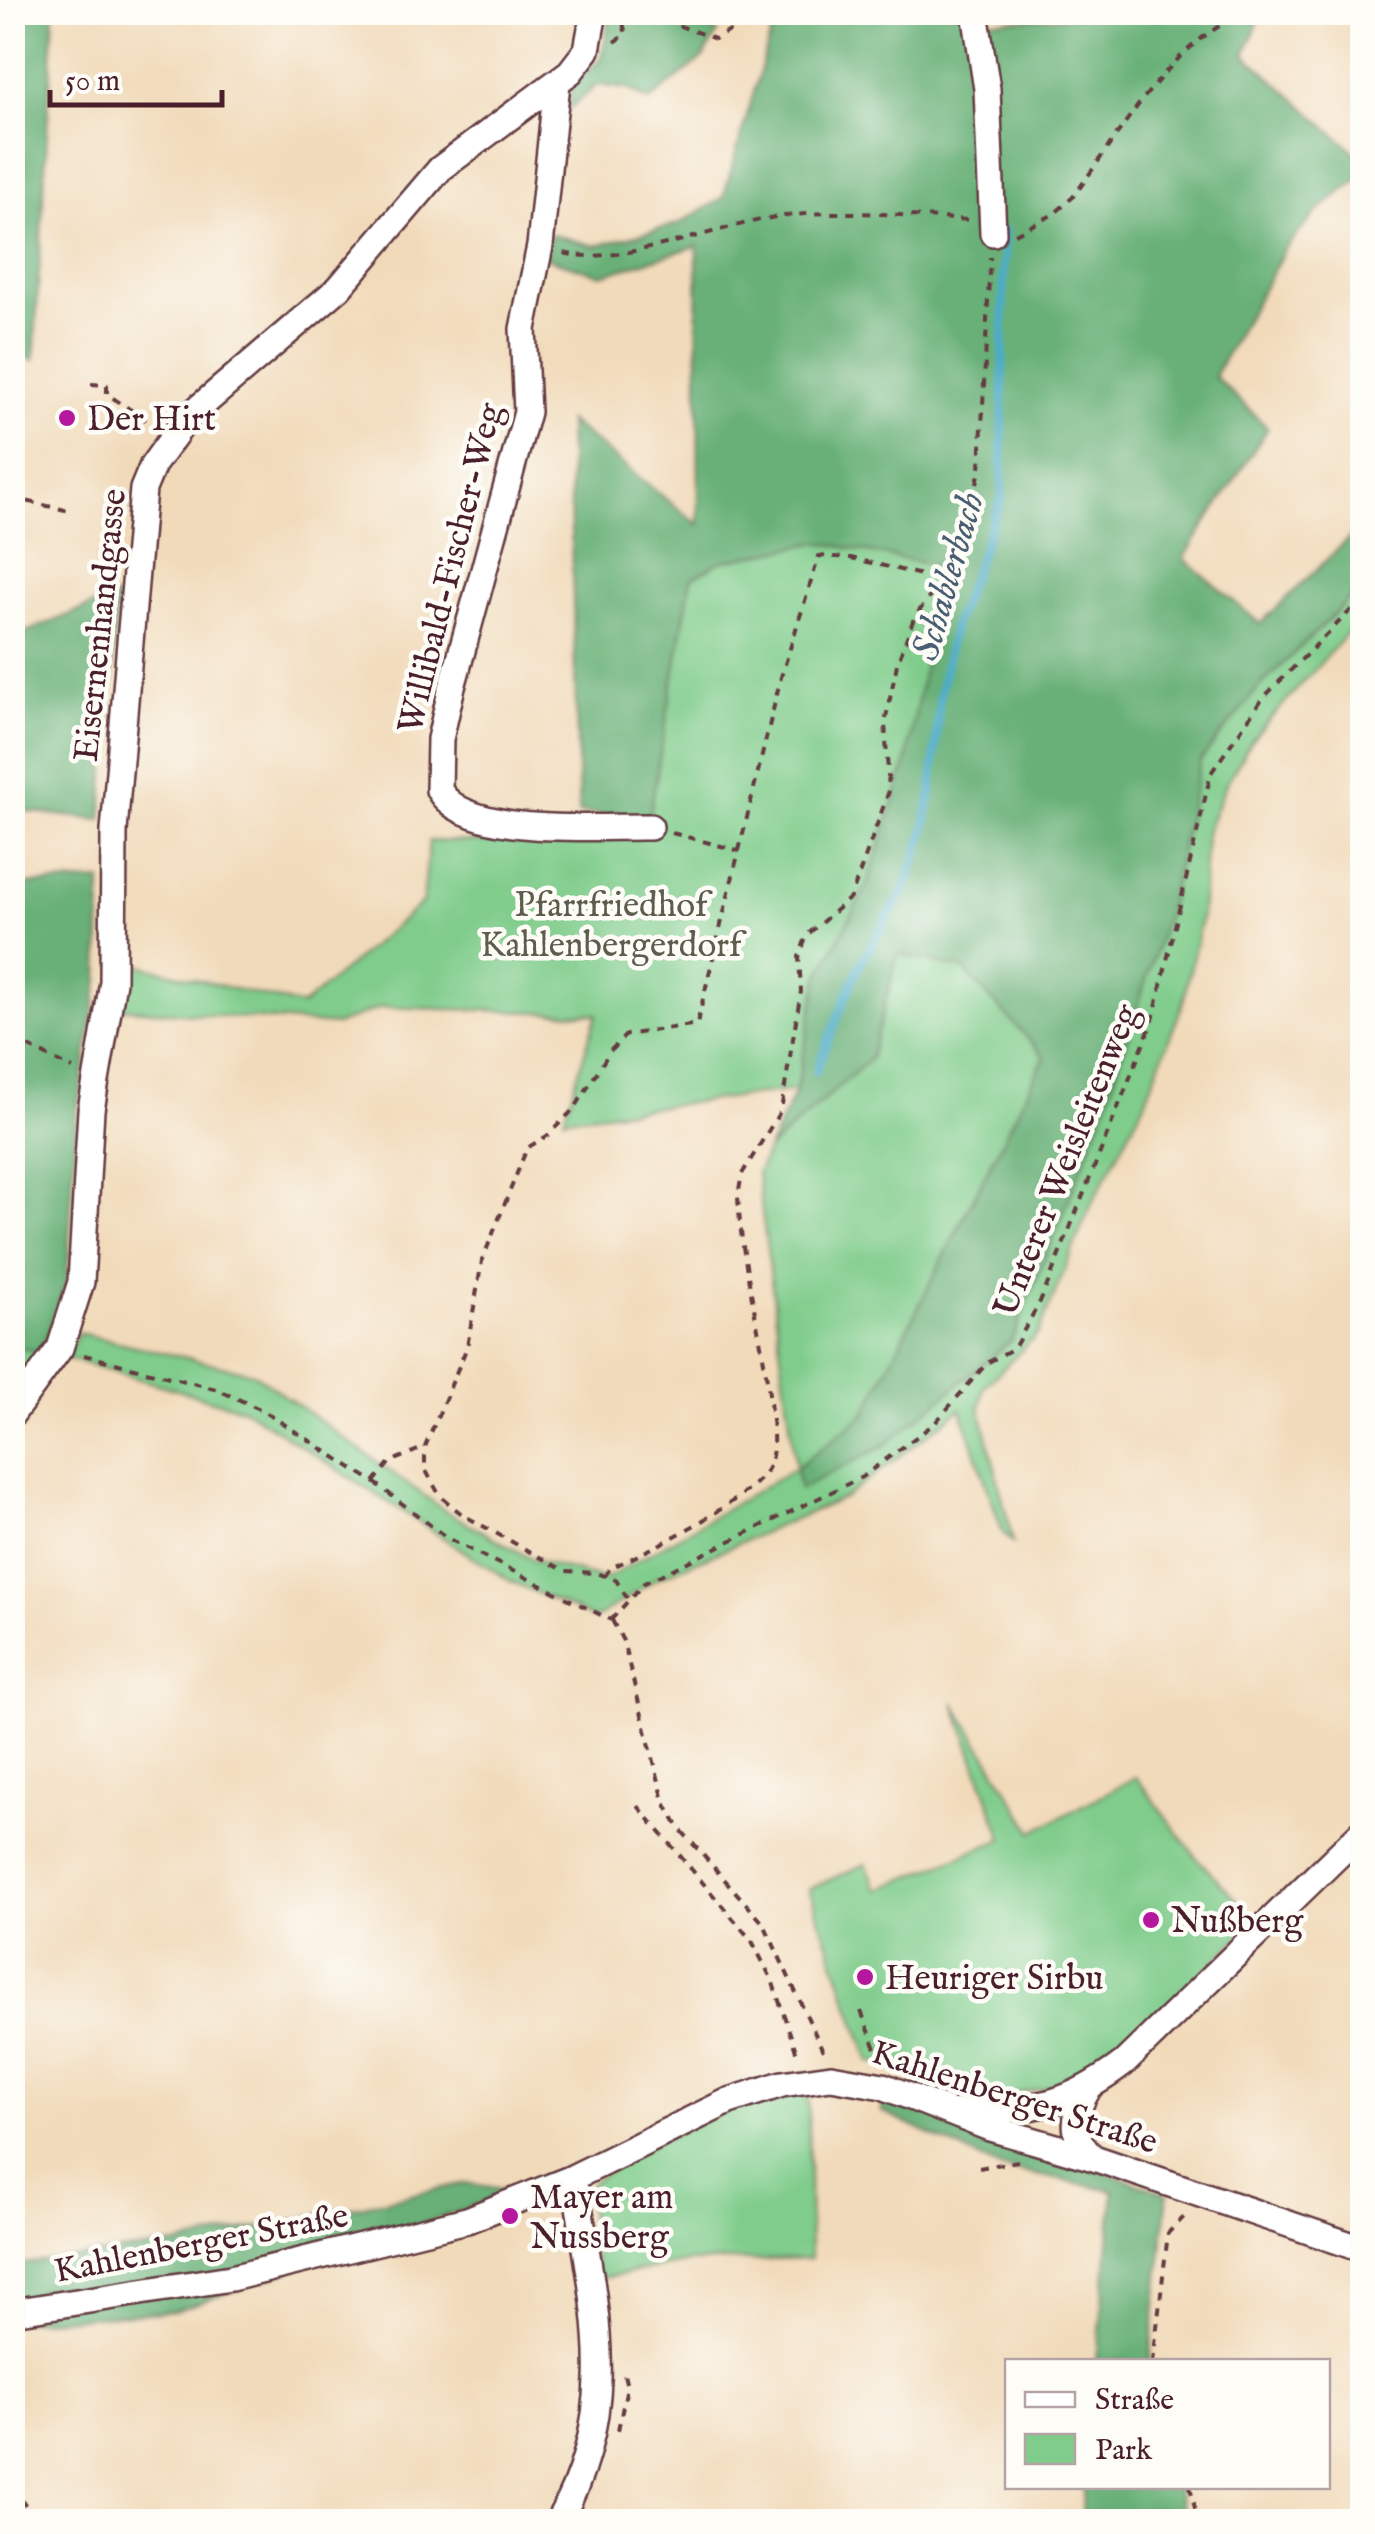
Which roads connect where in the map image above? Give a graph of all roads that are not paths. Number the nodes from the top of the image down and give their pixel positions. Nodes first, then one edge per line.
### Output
1 (594, 12) edge
2 (975, 12) edge
3 (558, 83) junction
4 (983, 227) road end
5 (650, 827) road end
6 (12, 1414) edge
7 (1362, 1832) edge
8 (1087, 2091) junction
9 (949, 2112) junction
10 (1094, 2158) junction
11 (570, 2179) junction
12 (1362, 2249) edge
13 (12, 2312) edge
14 (558, 2522) edge

1 - 3 street, Eisernenhandgasse
2 - 4 street
3 - 5 street, Willibald-Fischer-Weg
3 - 6 street, Eisernenhandgasse
7 - 8 street
8 - 9 street
8 - 10 street
9 - 10 street, Kahlenberger Straße
9 - 11 street, Kahlenberger Straße
10 - 12 street, Kahlenberger Straße
11 - 13 street, Kahlenberger Straße
11 - 14 street

